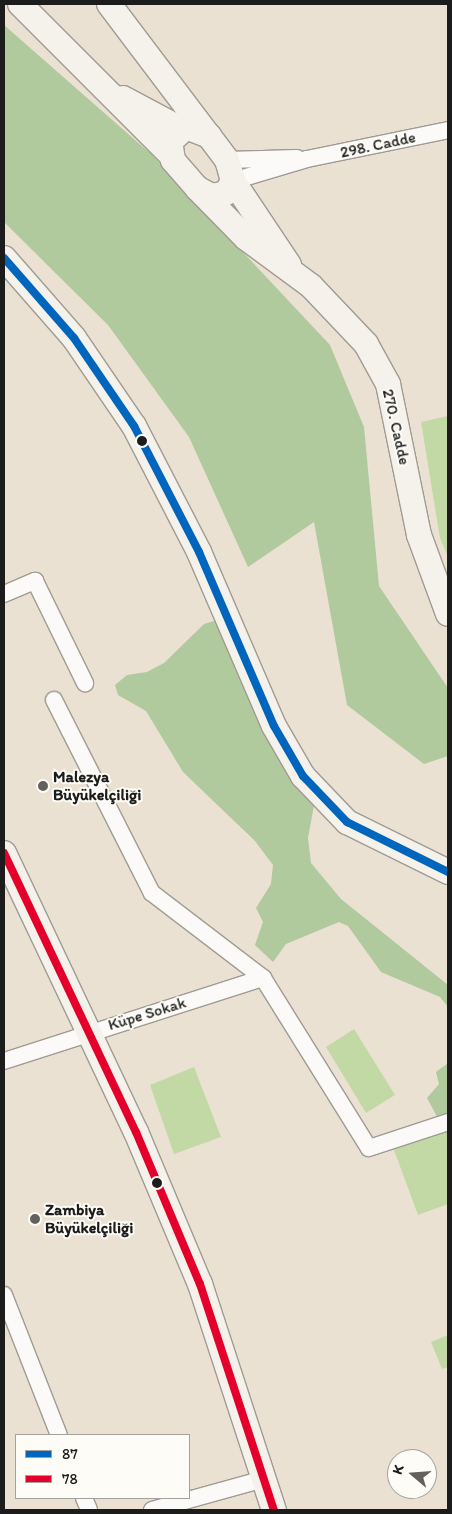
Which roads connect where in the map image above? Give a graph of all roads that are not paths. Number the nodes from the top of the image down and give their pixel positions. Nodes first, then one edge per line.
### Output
1 (20, 4) edge
2 (109, 4) edge
3 (166, 75) junction
4 (108, 91) junction
5 (158, 117) junction
6 (182, 129) junction
7 (448, 130) edge
8 (209, 136) junction
9 (170, 154) junction
10 (230, 170) junction
11 (197, 188) junction
12 (4, 258) edge
13 (291, 269) junction
14 (4, 594) edge
15 (448, 614) edge
16 (86, 683) dead end
17 (54, 700) dead end
18 (4, 853) edge
19 (448, 872) edge
20 (263, 978) junction
21 (87, 1032) junction
22 (4, 1061) edge
23 (448, 1122) edge
24 (4, 1296) edge
25 (60, 1434) edge
26 (267, 1478) junction
27 (152, 1510) edge
28 (274, 1510) edge

1 - 4 street, 270. Cadde
2 - 3 street, 270. Cadde
3 - 5 street, 270. Cadde
3 - 8 street, 270. Cadde
4 - 5 street
4 - 9 street, 270. Cadde
5 - 6 street
6 - 8 street
6 - 9 street
7 - 10 street, 298. Cadde
8 - 10 street, 270. Cadde
9 - 11 street, 270. Cadde
10 - 11 street
10 - 13 street, 270. Cadde
11 - 13 street, 270. Cadde
12 - 19 street
13 - 15 street, 270. Cadde
14 - 16 street
17 - 20 street
18 - 21 street
20 - 21 street, Küpe Sokak
20 - 23 street
21 - 22 street, Küpe Sokak
21 - 26 street
24 - 25 street
26 - 27 street
26 - 28 street

